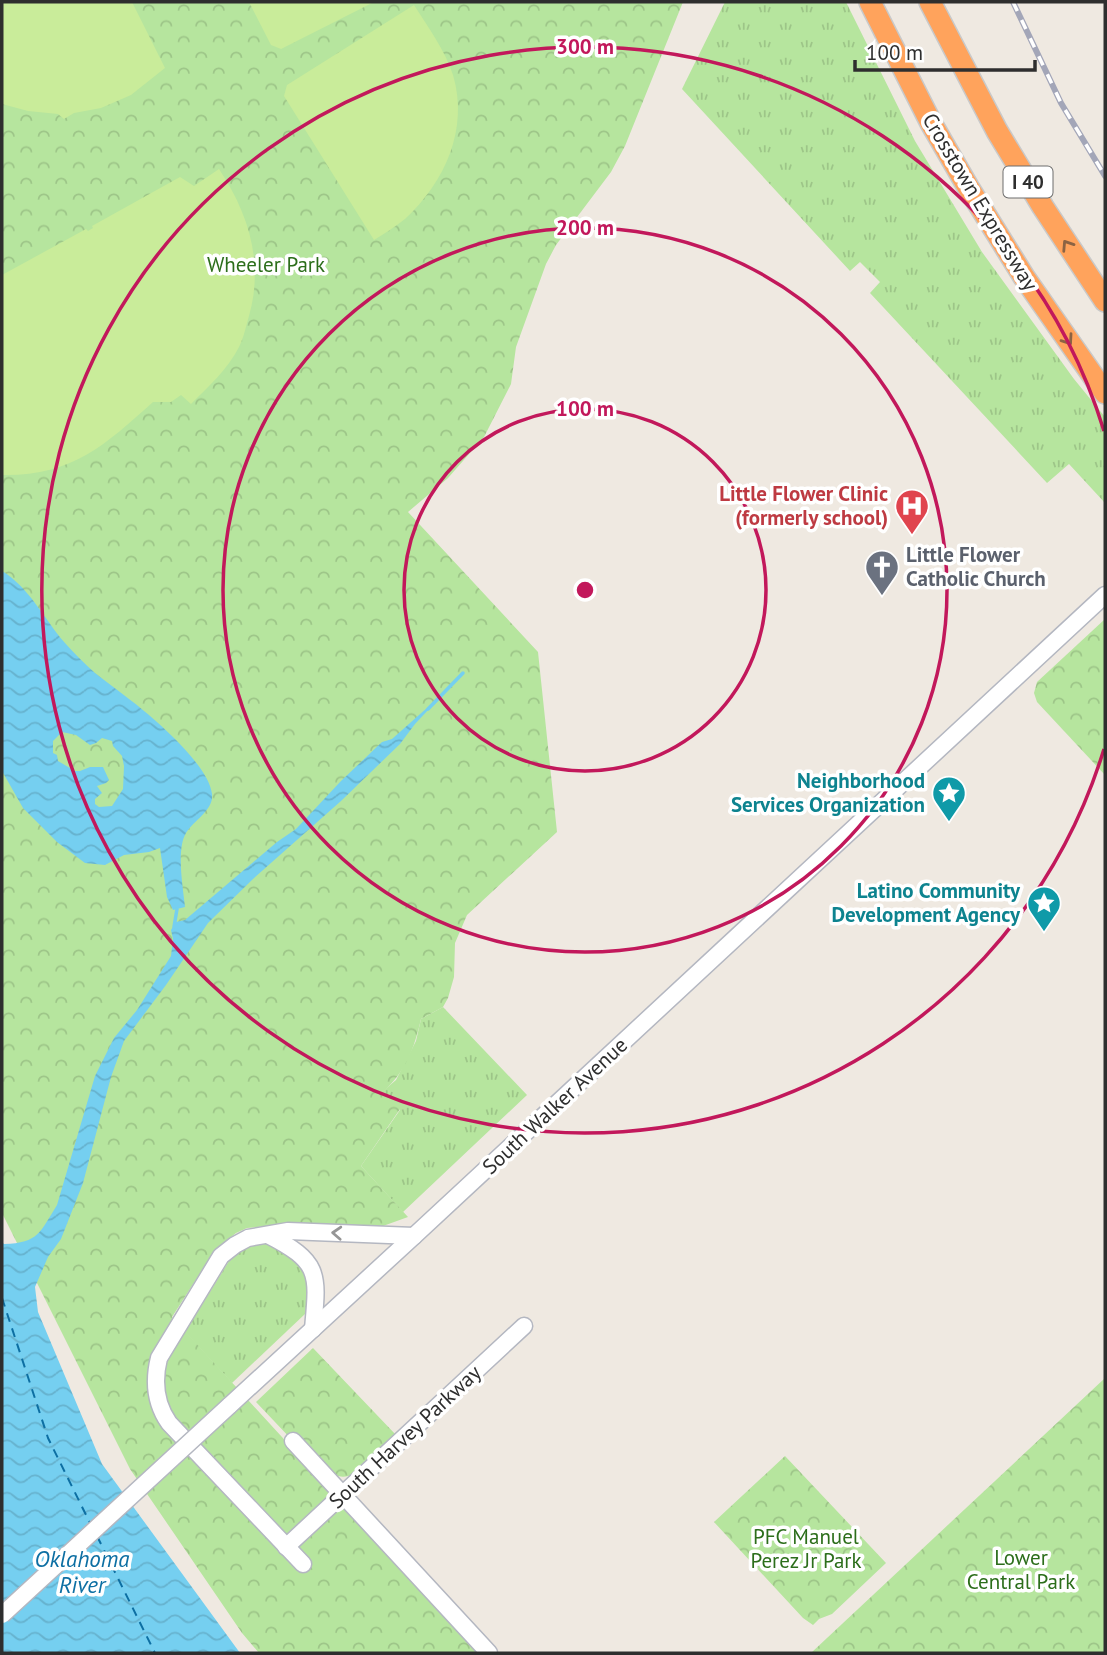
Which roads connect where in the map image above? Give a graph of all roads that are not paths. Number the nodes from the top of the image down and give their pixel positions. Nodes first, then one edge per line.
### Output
1 (870, 2) edge
2 (930, 2) edge
3 (1105, 301) edge
4 (1105, 393) edge
5 (1105, 595) edge
6 (268, 1235) junction
7 (414, 1236) junction
8 (524, 1326) dead end
9 (313, 1329) junction
10 (292, 1441) dead end
11 (342, 1494) junction
12 (286, 1547) junction
13 (303, 1564) dead end
14 (2, 1615) edge
15 (489, 1653) edge

1 -> 4 highway, Crosstown Expressway / I 40
3 -> 2 highway, I 40
5 - 7 main road, South Walker Avenue
7 -> 6 main road
6 - 9 main road
6 - 12 main road
7 - 9 main road, South Walker Avenue
8 - 11 main road, South Harvey Parkway
9 - 14 main road, South Walker Avenue, bridge
10 - 11 main road
11 - 12 main road, South Harvey Parkway
11 - 15 main road
12 - 13 main road

